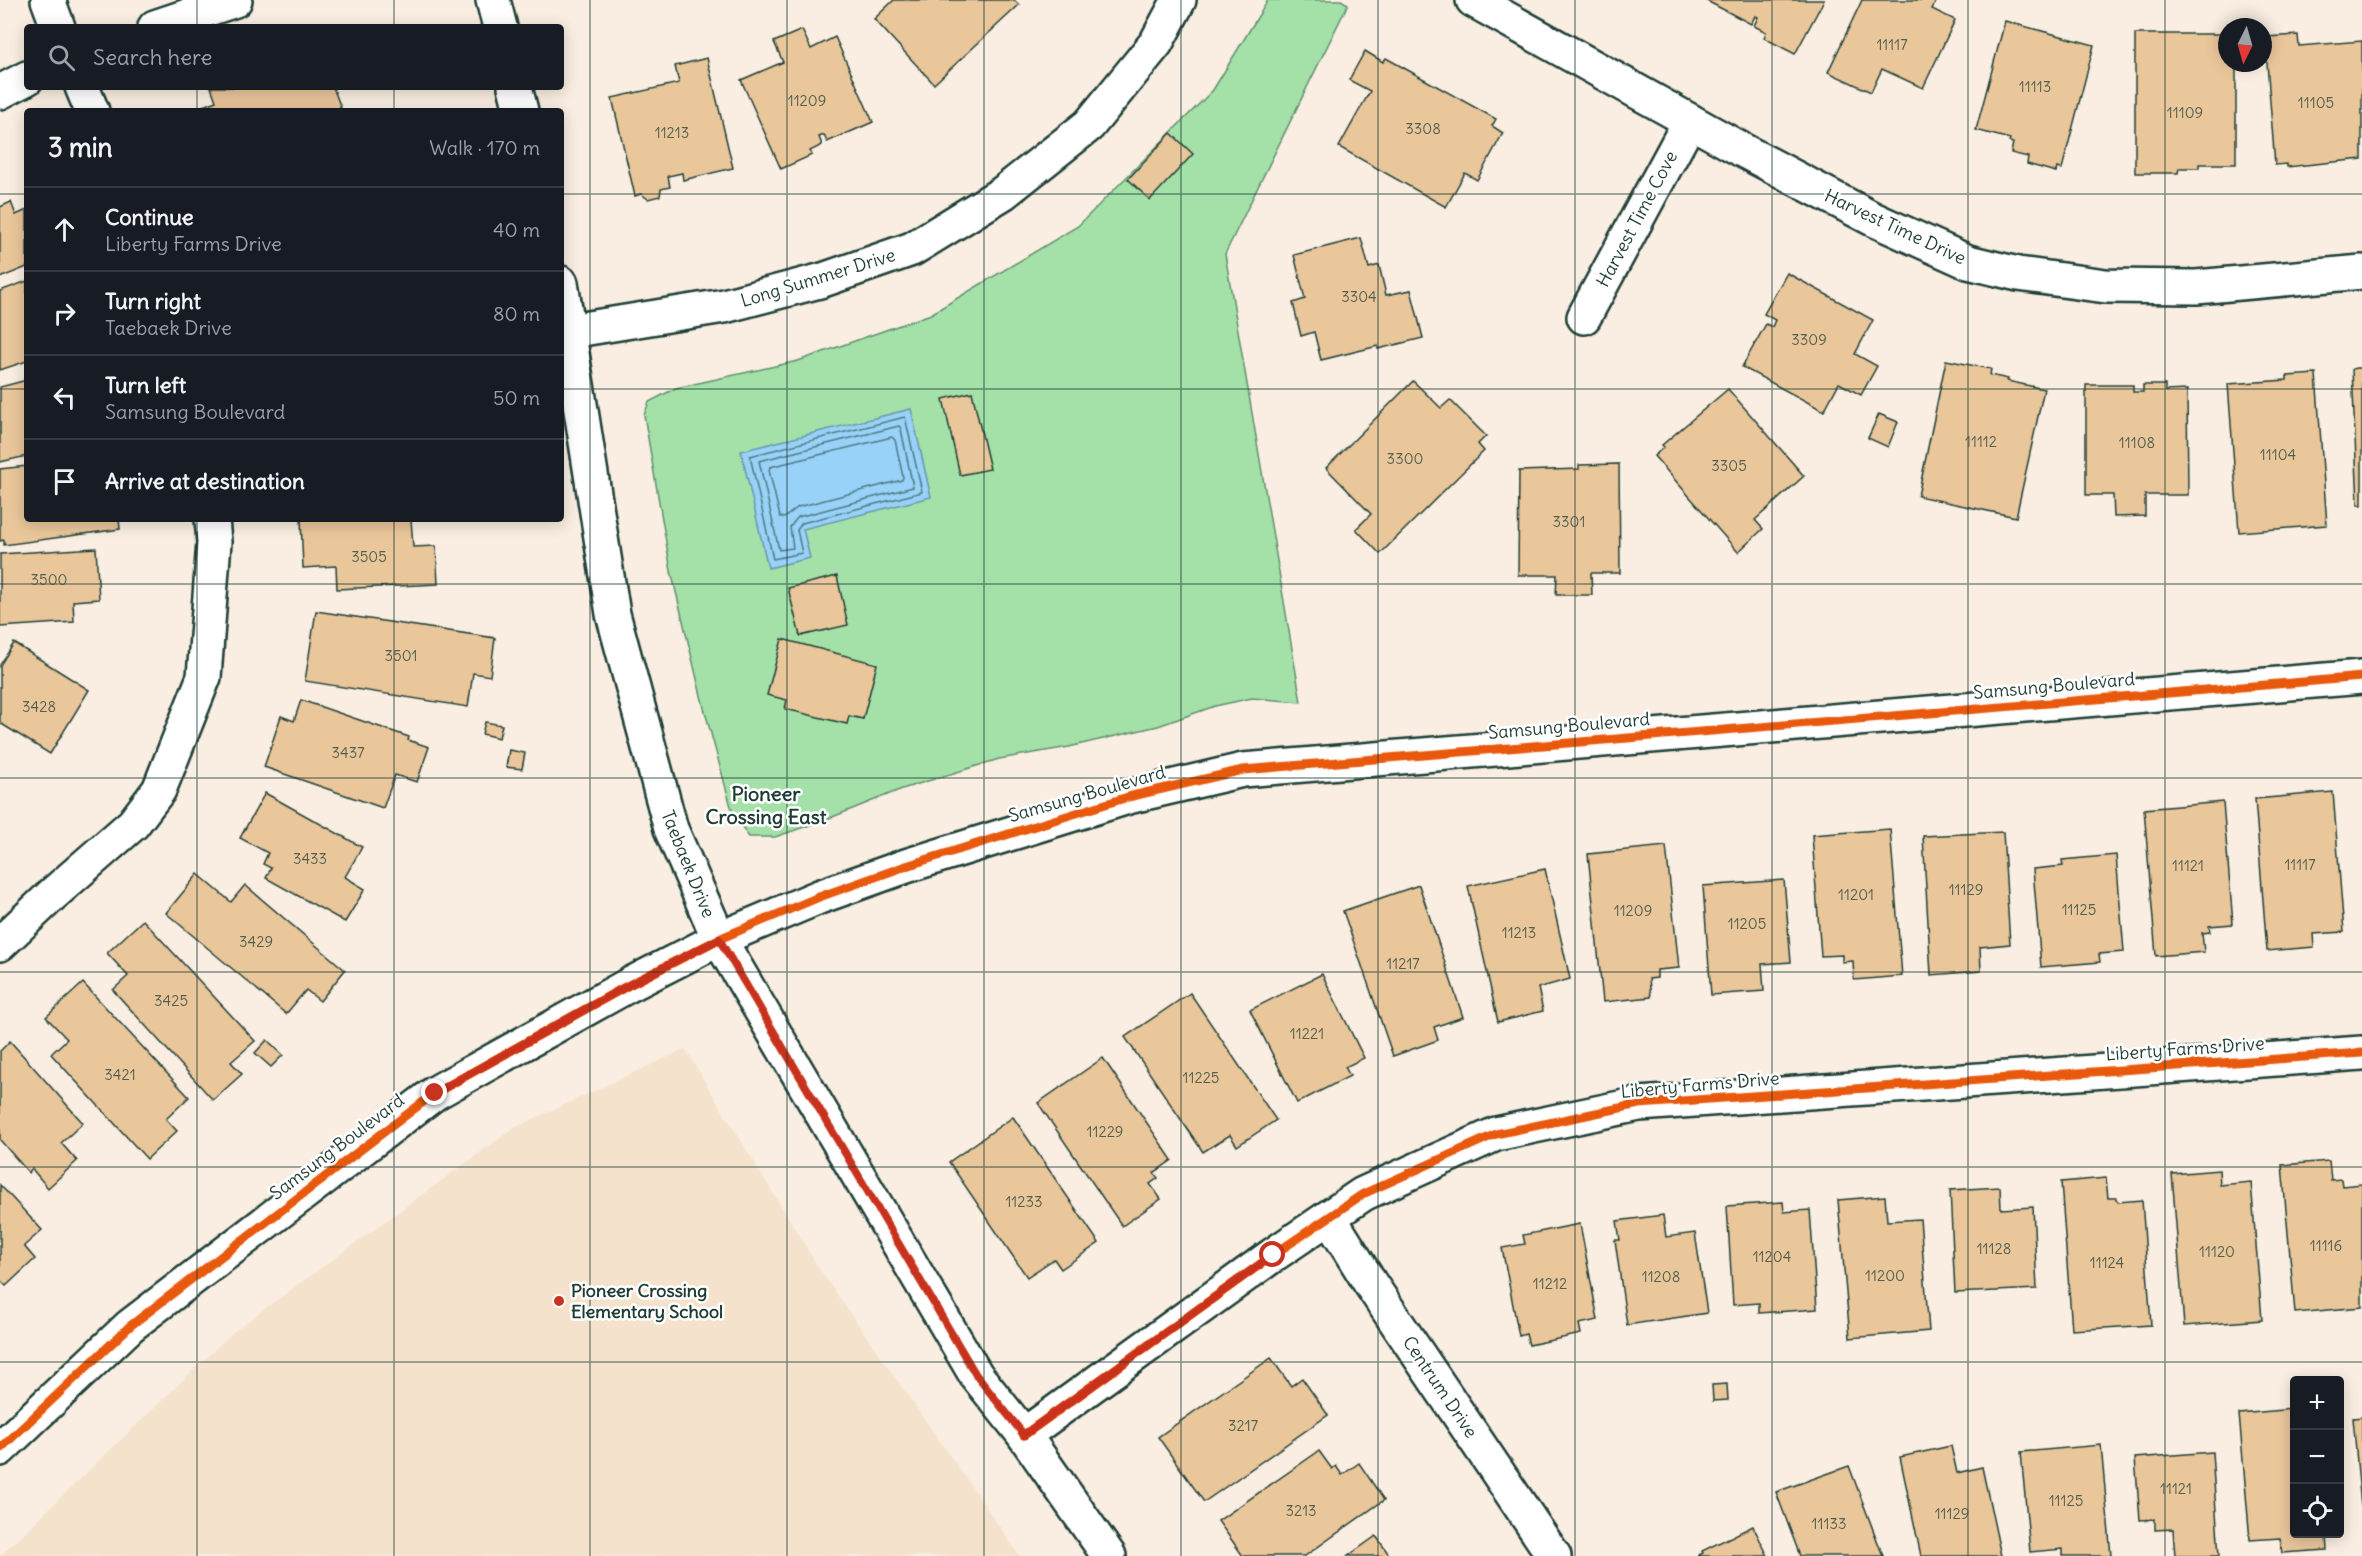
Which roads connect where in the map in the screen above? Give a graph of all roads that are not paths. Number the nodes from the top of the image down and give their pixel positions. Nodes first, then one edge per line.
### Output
1 (48, 0) edge
2 (235, 0) edge
3 (493, 0) edge
4 (1179, 0) edge
5 (1473, 0) edge
6 (57, 24) edge
7 (164, 24) edge
8 (499, 24) edge
9 (24, 80) edge
10 (83, 90) edge
11 (516, 90) edge
12 (0, 92) edge
13 (91, 108) edge
14 (520, 108) edge
15 (1690, 122) junction
16 (2362, 272) edge
17 (564, 299) edge
18 (1584, 316) dead end
19 (570, 331) junction
20 (212, 522) edge
21 (2362, 677) edge
22 (719, 939) junction
23 (0, 944) edge
24 (2362, 1053) edge
25 (1329, 1217) junction
26 (1024, 1435) junction
27 (0, 1449) edge
28 (1109, 1556) edge
29 (1554, 1556) edge

1 - 6 street
2 - 7 street
3 - 8 street
4 - 19 street, Long Summer Drive
5 - 15 street, Harvest Time Drive
9 - 12 street
10 - 13 street
11 - 14 street
15 - 16 street, Harvest Time Drive
15 - 18 street, Harvest Time Cove
17 - 19 street, Taebaek Drive
19 - 22 street, Taebaek Drive
20 - 23 street
21 - 22 street, Samsung Boulevard
22 - 26 street, Taebaek Drive
22 - 27 street, Samsung Boulevard
24 - 25 street, Liberty Farms Drive
25 - 26 street, Liberty Farms Drive
25 - 29 street, Centrum Drive
26 - 28 street, Taebaek Drive

